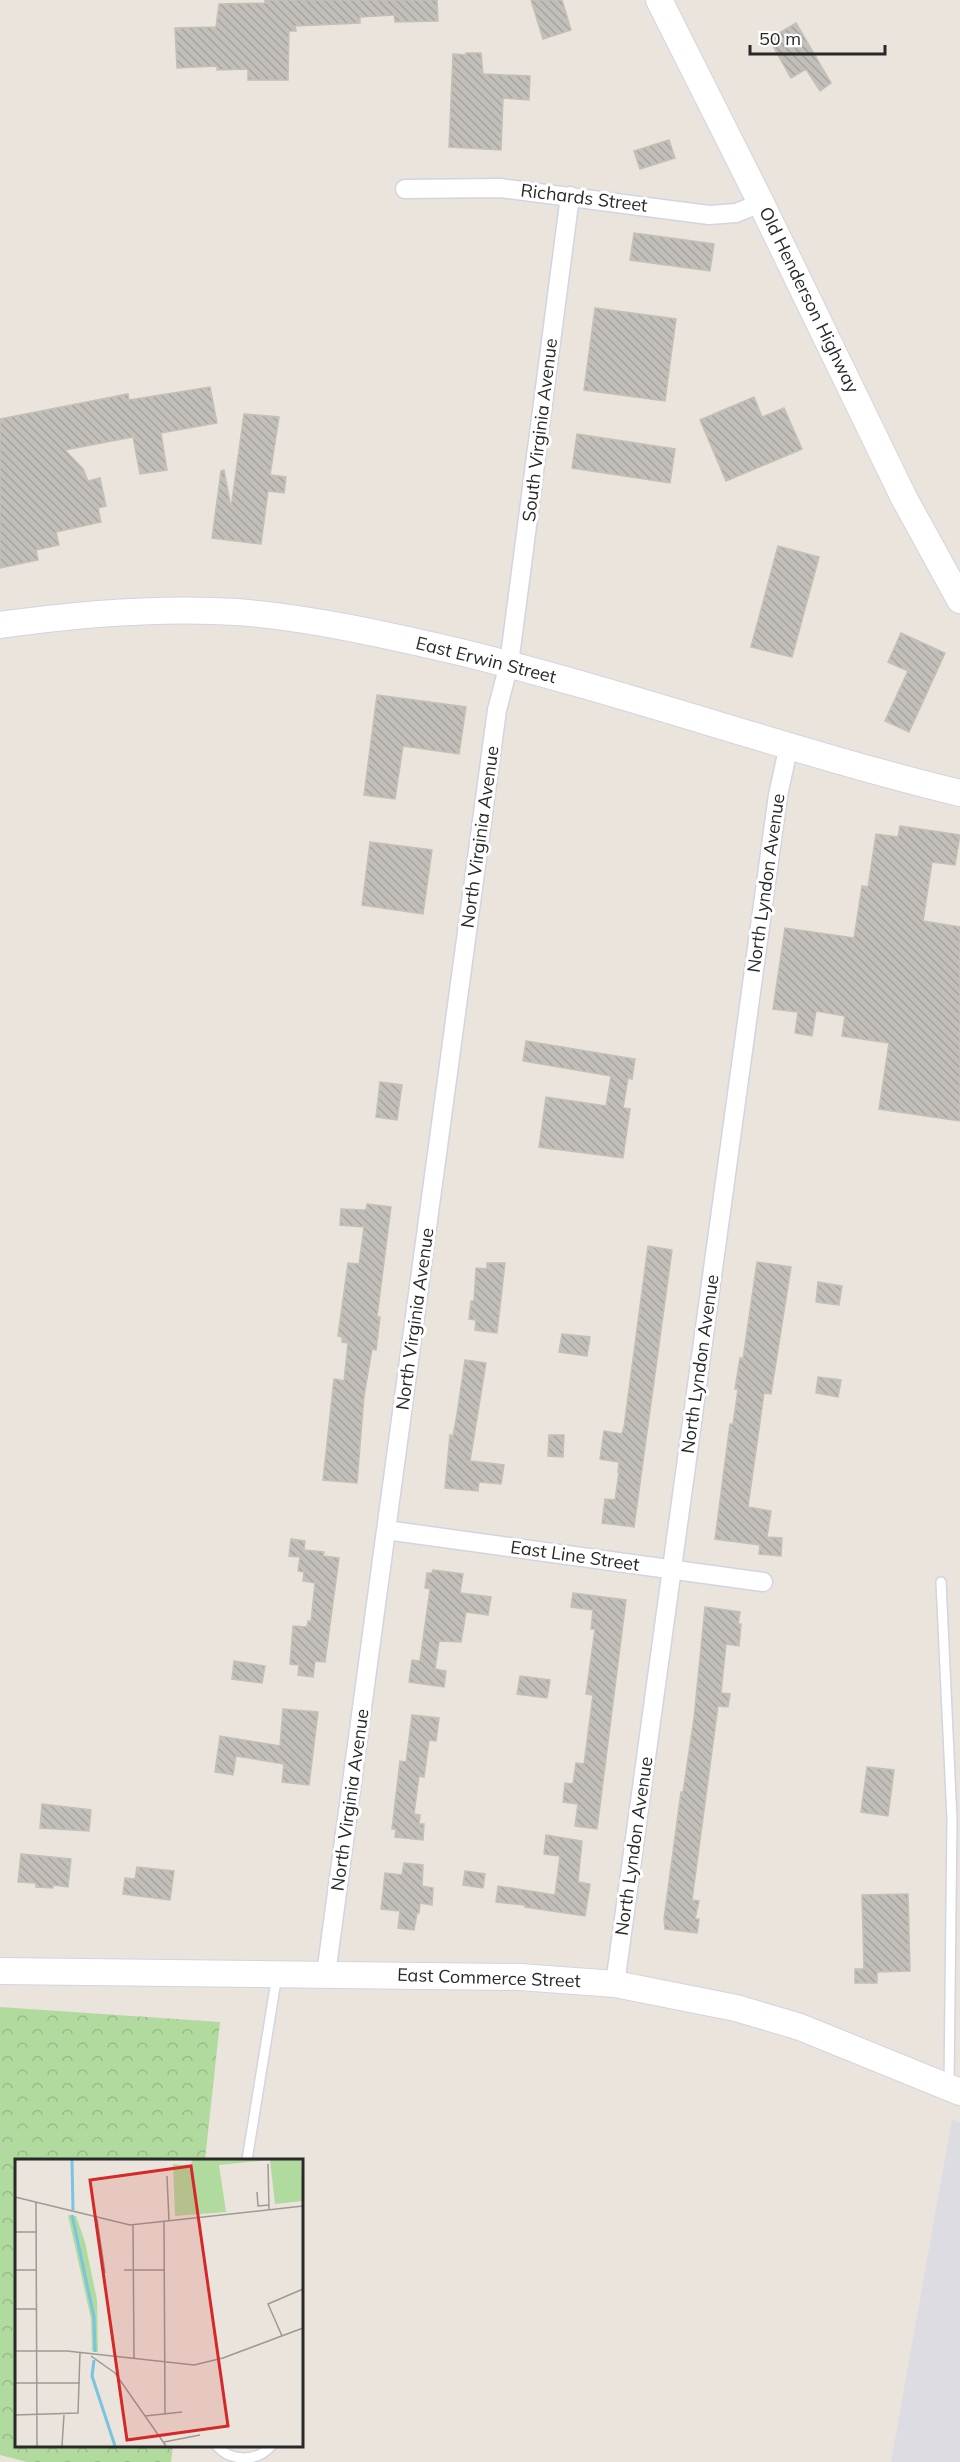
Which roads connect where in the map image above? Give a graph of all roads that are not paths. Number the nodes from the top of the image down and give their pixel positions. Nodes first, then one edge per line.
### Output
1 (659, 0) edge
2 (405, 189) dead end
3 (570, 196) junction
4 (761, 203) junction
5 (960, 600) edge
6 (0, 625) edge
7 (509, 664) junction
8 (789, 745) junction
9 (960, 793) edge
10 (386, 1530) junction
11 (672, 1570) junction
12 (763, 1582) dead end
13 (941, 1582) dead end
14 (0, 1971) edge
15 (277, 1973) junction
16 (326, 1974) junction
17 (615, 1984) junction
18 (954, 2090) edge
19 (248, 2159) edge
20 (219, 2447) edge
21 (270, 2447) edge
22 (251, 2461) edge

1 - 4 main road, Old Henderson Highway
2 - 3 street, Richards Street
3 - 4 street, Richards Street
3 - 7 street, South Virginia Avenue
4 - 5 main road, Old Henderson Highway
6 - 7 main road, East Erwin Street
7 - 8 main road, East Erwin Street
7 - 10 street, North Virginia Avenue
8 - 9 main road, East Erwin Street
8 - 11 street, North Lyndon Avenue
10 - 11 street, East Line Street
10 - 16 street, North Virginia Avenue
11 - 12 street, East Line Street
11 - 17 street, North Lyndon Avenue
13 - 18 lane
14 - 15 main road, East Commerce Street
15 - 16 main road, East Commerce Street
15 - 19 lane
16 - 17 main road, East Commerce Street
17 - 18 main road, East Commerce Street
20 - 22 lane
21 - 22 lane

